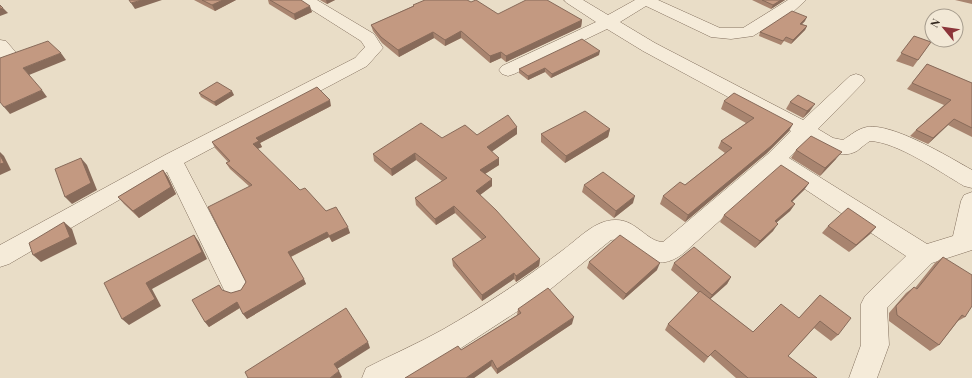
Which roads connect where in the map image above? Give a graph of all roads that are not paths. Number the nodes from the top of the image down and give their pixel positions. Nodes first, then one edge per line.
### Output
1 (306, 0) edge
2 (572, 0) edge
3 (646, 0) edge
4 (798, 0) edge
5 (608, 22) junction
6 (0, 45) edge
7 (0, 61) edge
8 (508, 70) dead end
9 (856, 80) dead end
10 (805, 130) junction
11 (775, 159) junction
12 (172, 160) junction
13 (972, 180) edge
14 (972, 201) edge
15 (924, 255) junction
16 (0, 257) edge
17 (235, 286) dead end
18 (376, 378) edge
19 (863, 378) edge

1 - 12 street
2 - 5 street
3 - 4 street
3 - 5 street
5 - 8 street
5 - 10 street
6 - 7 street
9 - 10 street
10 - 11 street
10 - 13 street
11 - 15 street
11 - 18 street
12 - 16 street
12 - 17 street
14 - 15 street
15 - 19 street

